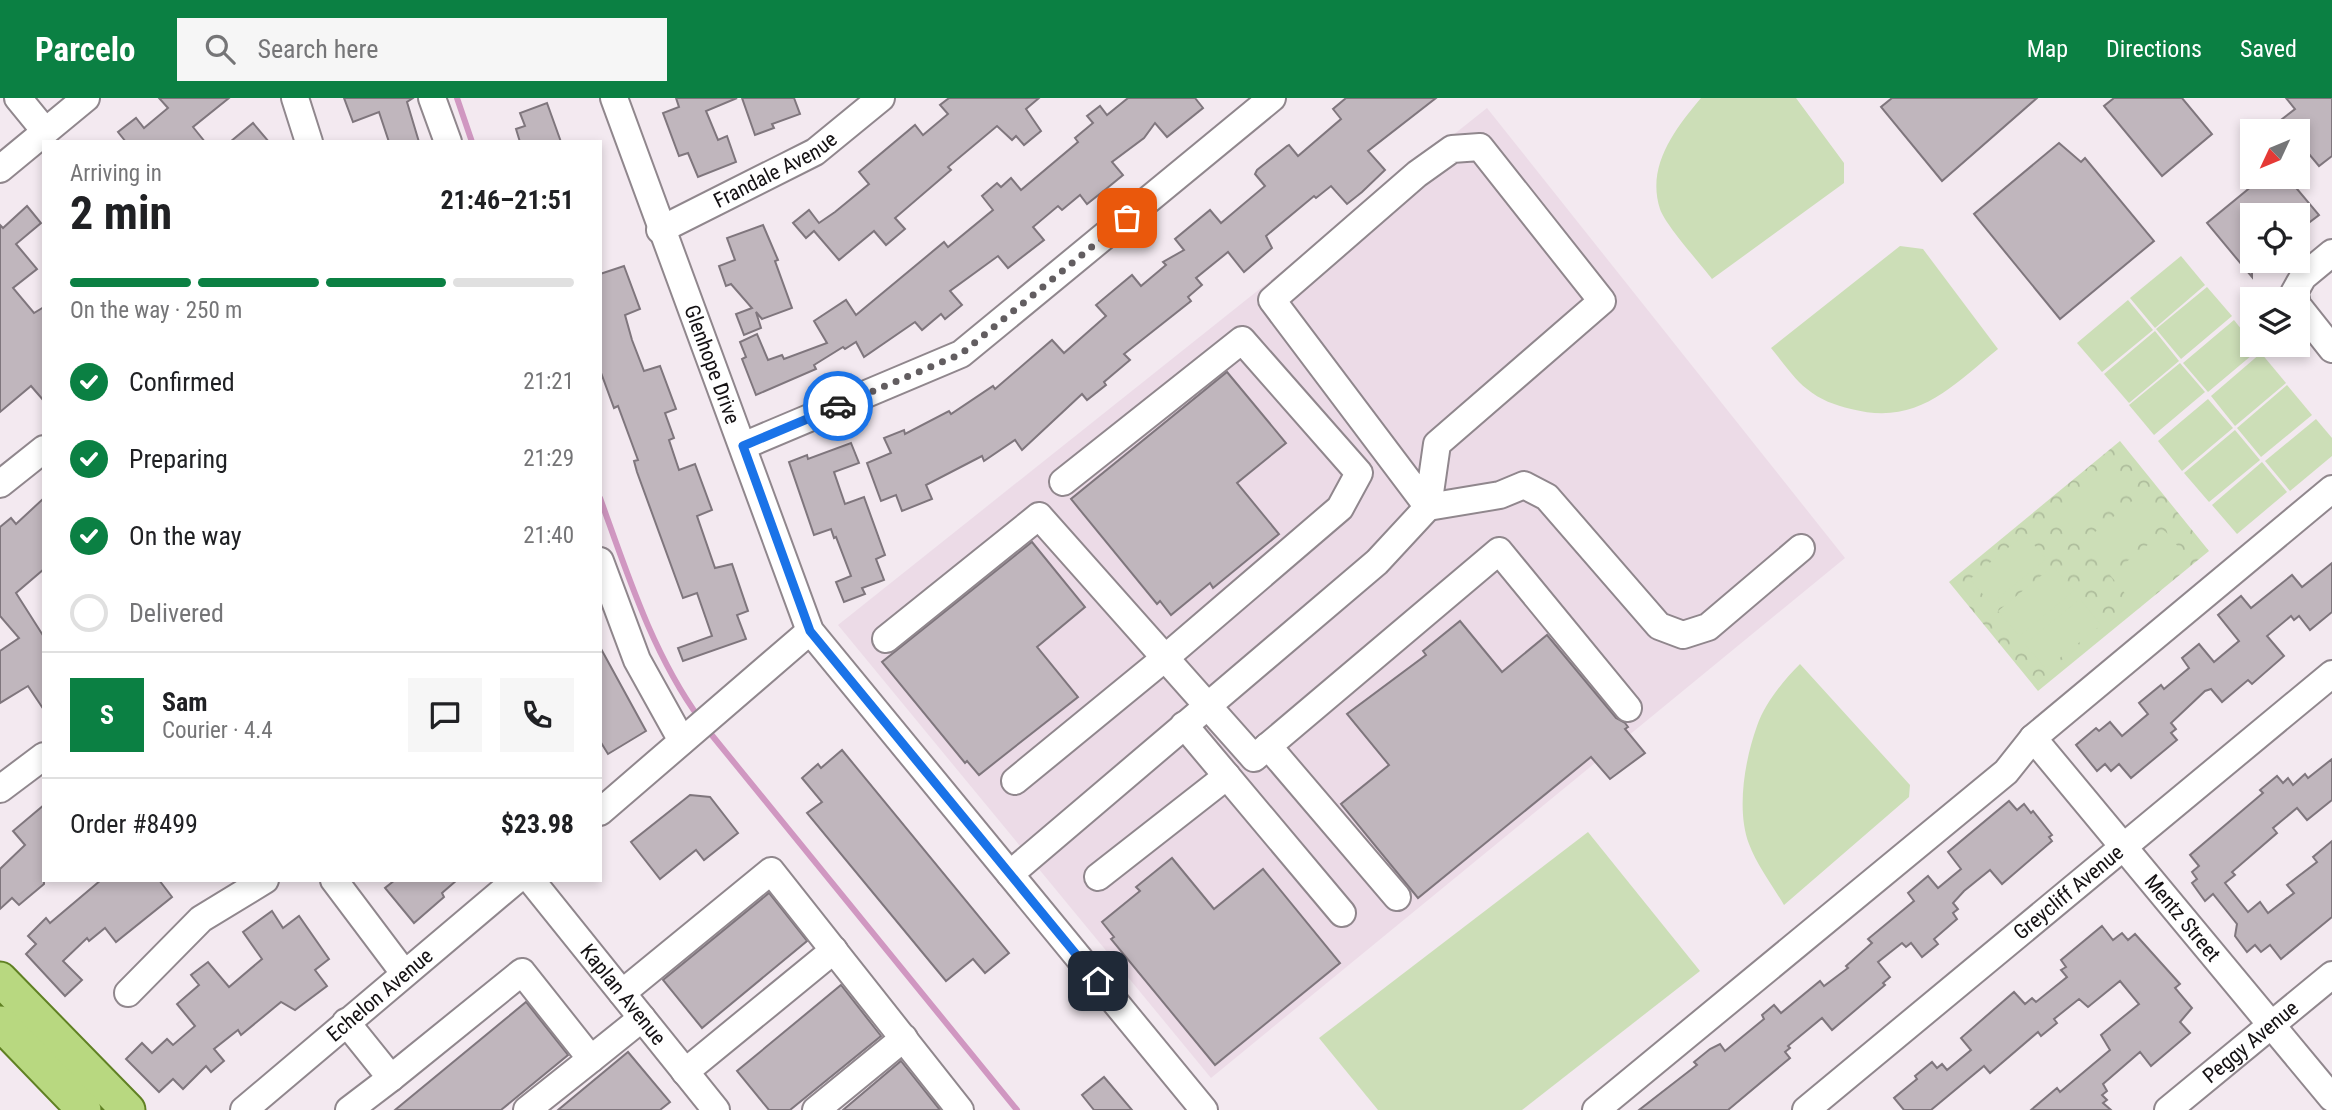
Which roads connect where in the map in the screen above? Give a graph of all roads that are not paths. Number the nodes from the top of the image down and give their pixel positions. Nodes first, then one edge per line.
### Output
1 (18, 98) edge
2 (86, 98) edge
3 (295, 98) edge
4 (432, 98) edge
5 (614, 98) edge
6 (881, 98) edge
7 (1272, 98) edge
8 (45, 131) junction
9 (308, 140) edge
10 (447, 140) edge
11 (0, 169) edge
12 (660, 230) junction
13 (2332, 253) edge
14 (2297, 287) edge
15 (2310, 321) edge
16 (2332, 349) edge
17 (743, 446) junction
18 (42, 451) edge
19 (1063, 482) dead end
20 (0, 484) edge
21 (2332, 489) edge
22 (1428, 508) junction
23 (1801, 548) dead end
24 (602, 566) edge
25 (810, 631) junction
26 (886, 639) dead end
27 (1165, 658) junction
28 (2332, 674) edge
29 (1207, 705) junction
30 (1628, 708) dead end
31 (1184, 725) junction
32 (697, 729) junction
33 (2034, 738) junction
34 (1268, 746) junction
35 (42, 757) edge
36 (1227, 776) junction
37 (1015, 781) dead end
38 (0, 789) edge
39 (602, 810) edge
40 (2124, 847) junction
41 (1010, 873) junction
42 (1098, 877) dead end
43 (262, 882) edge
44 (336, 882) edge
45 (514, 882) edge
46 (533, 882) edge
47 (1397, 897) dead end
48 (1342, 913) dead end
49 (834, 950) junction
50 (404, 973) junction
51 (2332, 975) edge
52 (0, 979) edge
53 (128, 993) dead end
54 (622, 993) junction
55 (642, 1018) junction
56 (346, 1022) junction
57 (0, 1023) edge
58 (2270, 1025) junction
59 (904, 1038) junction
60 (591, 1059) junction
61 (685, 1072) junction
62 (390, 1078) junction
63 (2332, 1098) edge
64 (709, 1108) edge
65 (84, 1110) edge
66 (128, 1110) edge
67 (244, 1110) edge
68 (349, 1110) edge
69 (527, 1110) edge
70 (816, 1110) edge
71 (960, 1110) edge
72 (1204, 1110) edge
73 (1596, 1110) edge
74 (1806, 1110) edge
75 (2168, 1110) edge

1 - 8 street
2 - 8 street
3 - 9 street
4 - 10 street
5 - 12 street, Glenhope Drive
6 - 12 street, Frandale Avenue
7 - 17 street
8 - 11 street
12 - 17 street, Glenhope Drive
13 - 14 street
15 - 16 street
17 - 25 street, Glenhope Drive
18 - 20 street
19 - 27 street
21 - 33 street
22 - 22 street
22 - 23 street
22 - 29 street
24 - 32 street
25 - 32 street
25 - 41 street, Glenhope Drive
26 - 27 street
27 - 29 street
27 - 37 street
28 - 40 street, Greycliff Avenue
29 - 31 street
29 - 34 street
30 - 34 street
31 - 36 street
31 - 41 street
32 - 39 street
33 - 40 street, Mentz Street
33 - 73 street
34 - 47 street
35 - 38 street
36 - 42 street
36 - 48 street
40 - 58 street, Mentz Street
40 - 74 street, Greycliff Avenue
41 - 72 street, Glenhope Drive
43 - 53 street
44 - 50 street
45 - 50 street, Echelon Avenue
46 - 54 street, Kaplan Avenue
49 - 54 street
49 - 59 street
49 - 61 street
50 - 56 street, Echelon Avenue
51 - 58 street, Peggy Avenue
52 - 66 main road
54 - 55 street, Kaplan Avenue
55 - 60 street
55 - 61 street, Kaplan Avenue
56 - 62 street
56 - 67 street, Echelon Avenue
57 - 65 main road
58 - 63 street, Mentz Street
58 - 75 street, Peggy Avenue
59 - 70 street
59 - 71 street
60 - 62 street
60 - 69 street
61 - 64 street, Kaplan Avenue
62 - 68 street

